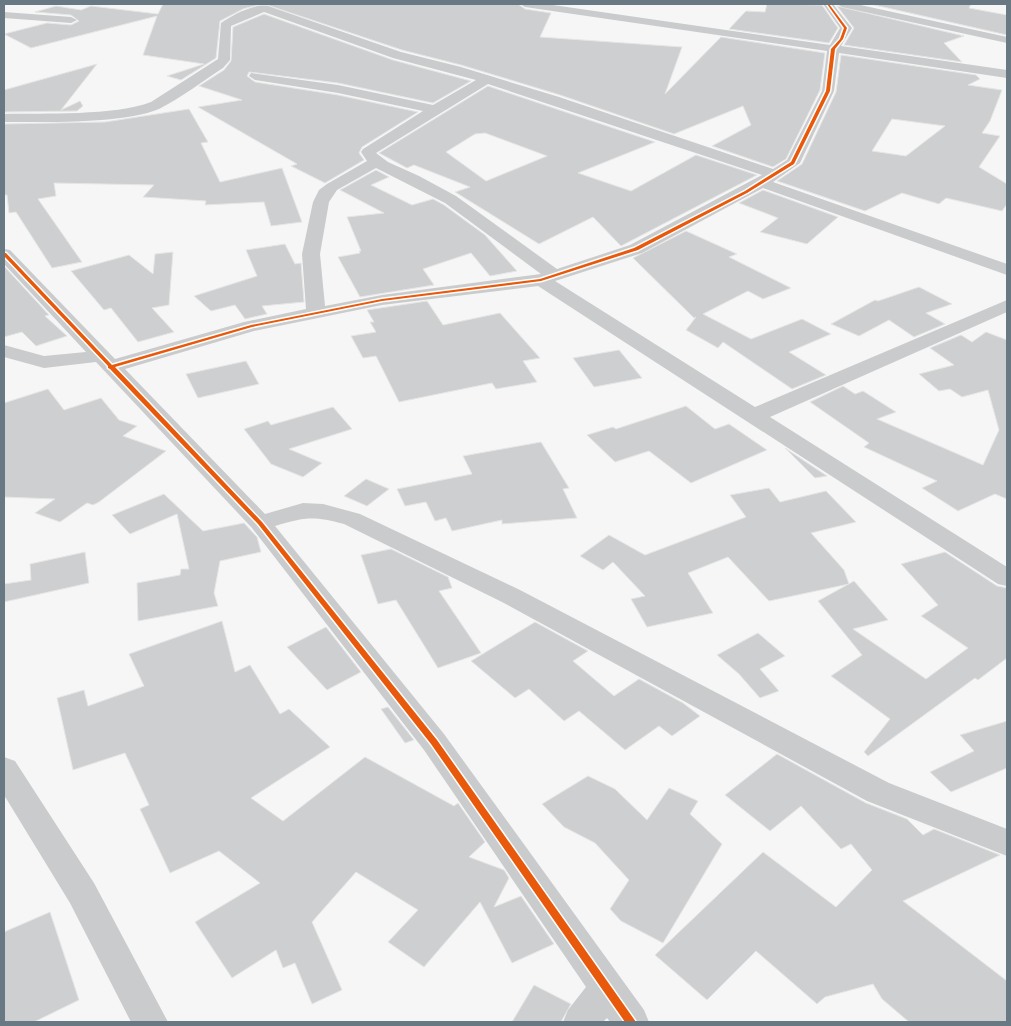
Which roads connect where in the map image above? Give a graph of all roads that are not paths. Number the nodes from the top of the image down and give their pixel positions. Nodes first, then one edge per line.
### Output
1 (525, 4) edge
2 (828, 4) edge
3 (842, 4) edge
4 (264, 6) edge
5 (4, 15) edge
6 (71, 20) dead end
7 (1007, 40) edge
8 (833, 49) junction
9 (1007, 74) edge
10 (255, 76) dead end
11 (487, 79) junction
12 (435, 110) junction
13 (4, 118) edge
14 (377, 161) junction
15 (769, 179) junction
16 (4, 254) edge
17 (1007, 270) edge
18 (547, 278) junction
19 (1007, 305) edge
20 (316, 313) junction
21 (4, 351) edge
22 (105, 361) junction
23 (753, 416) junction
24 (260, 523) junction
25 (1007, 578) edge
26 (4, 769) edge
27 (1007, 843) edge
28 (607, 989) junction
29 (150, 1022) edge
30 (581, 1022) edge
31 (631, 1022) edge

1 - 8 street
2 - 8 street
3 - 7 street
4 - 11 street
4 - 13 street
5 - 6 street
8 - 9 street
8 - 15 street
10 - 12 street
11 - 12 street
11 - 15 street
12 - 14 street
14 - 18 street
14 - 20 street
15 - 17 street
15 - 18 street
16 - 22 street
18 - 20 street
18 - 23 street
19 - 23 street
20 - 22 street
21 - 22 street
22 - 24 street
23 - 25 street
24 - 27 street
24 - 28 street
26 - 29 street
28 - 30 street
28 - 31 street

